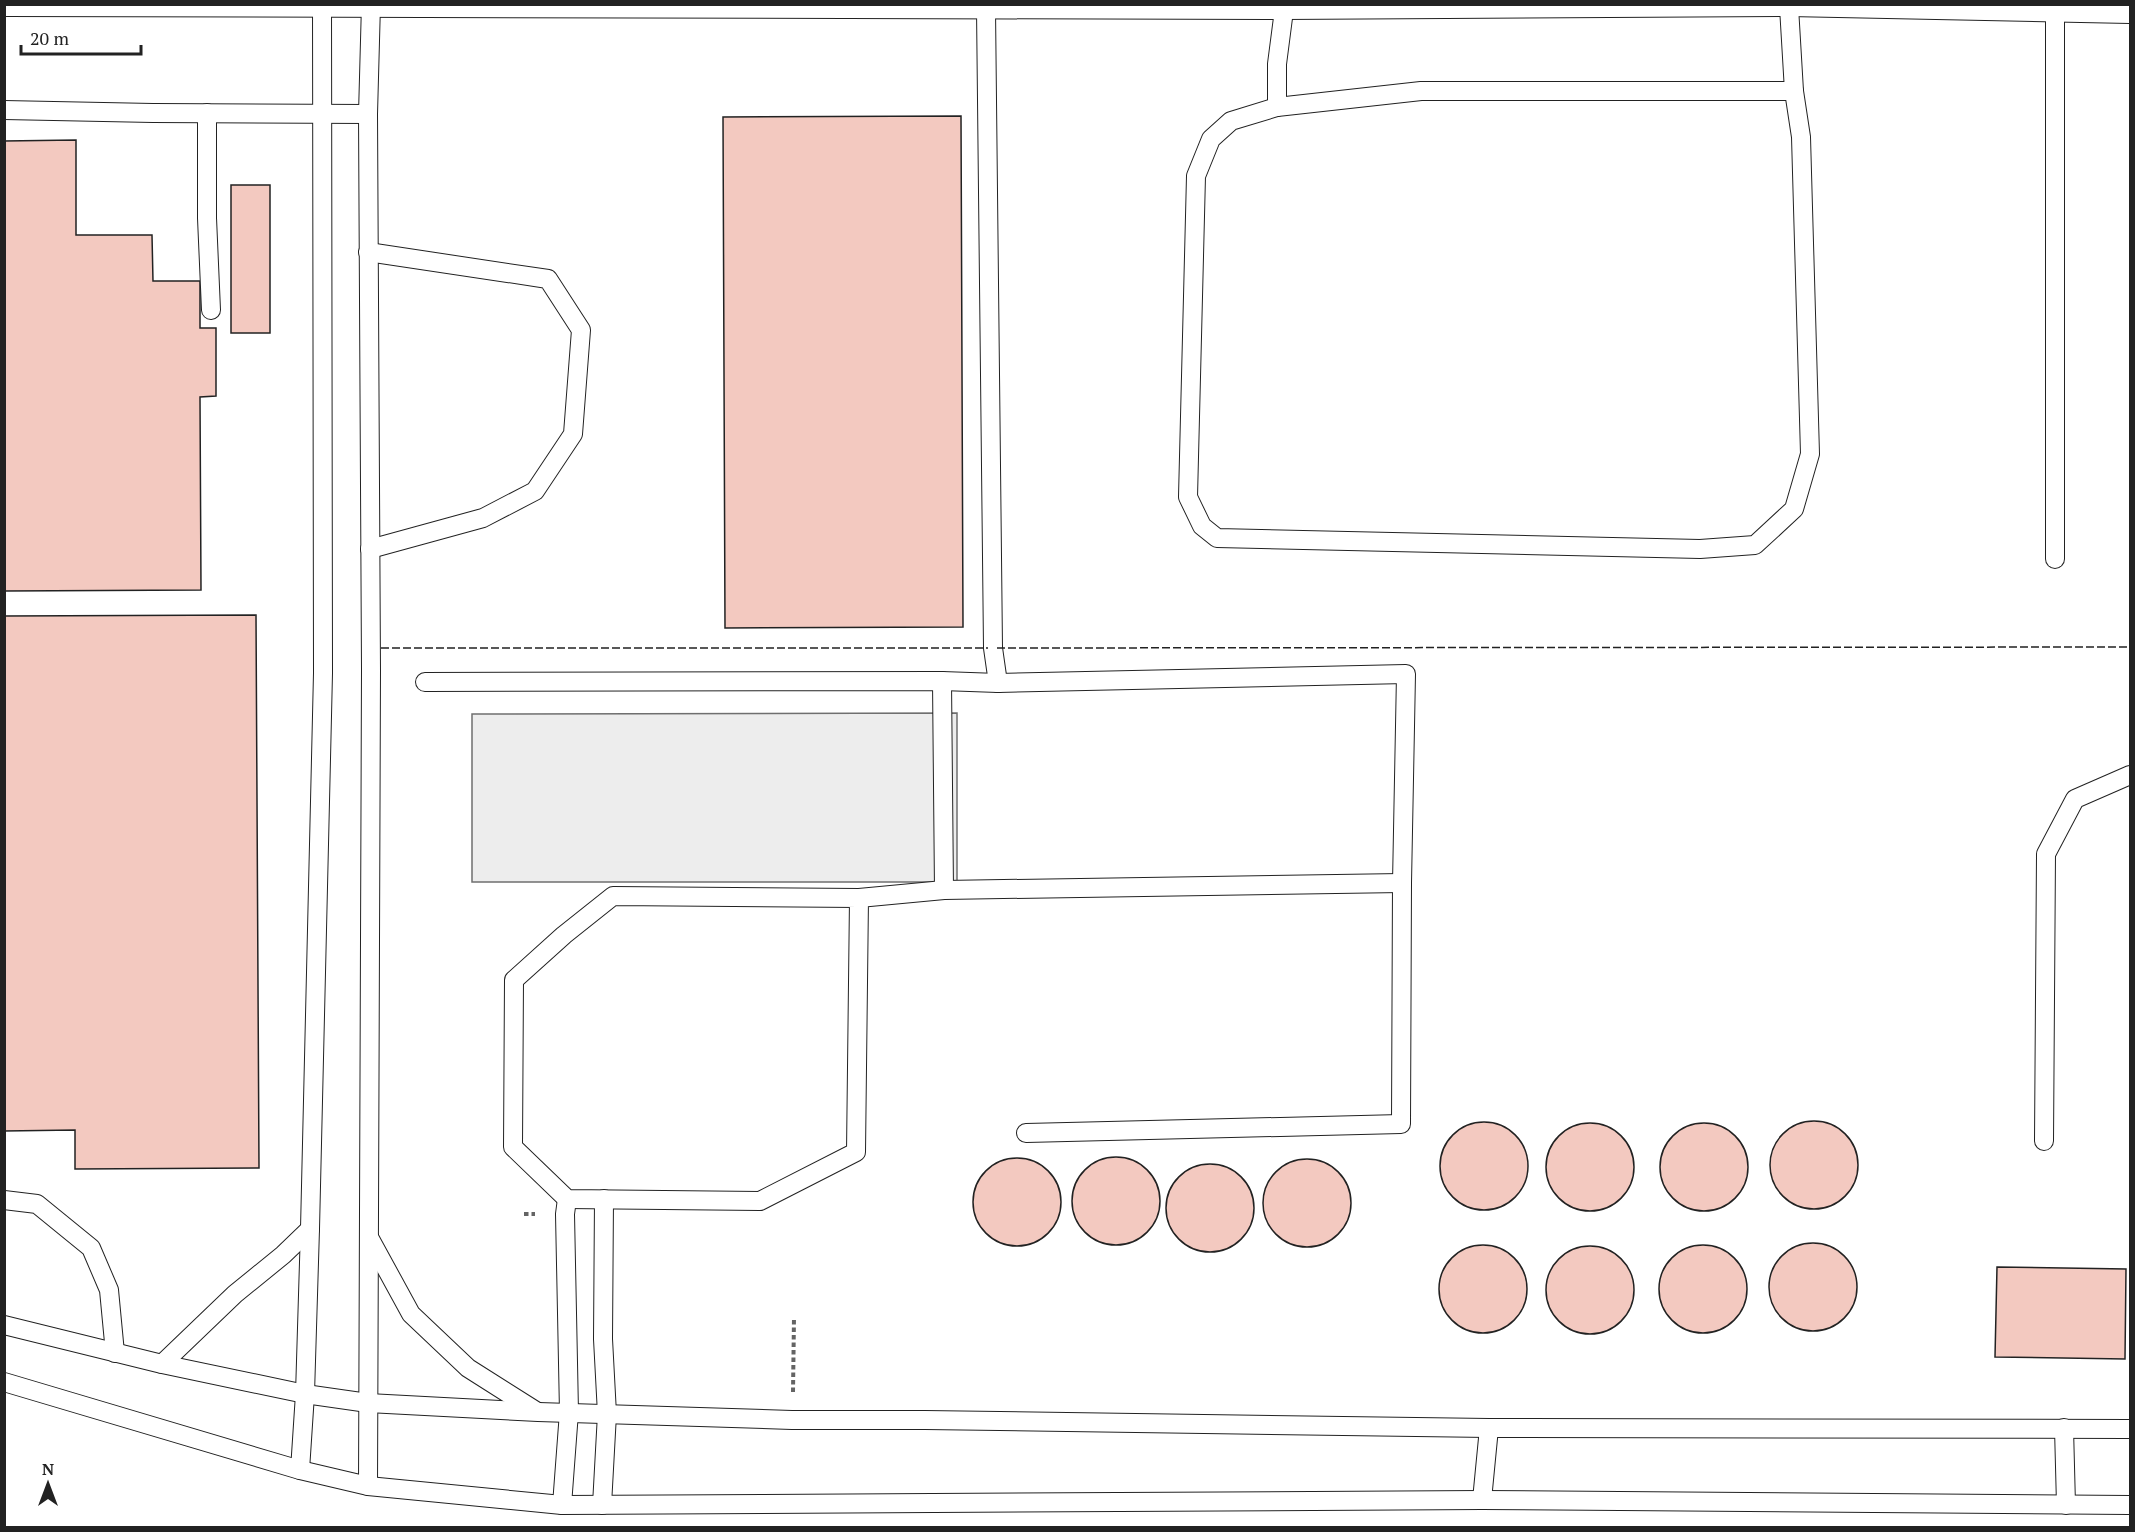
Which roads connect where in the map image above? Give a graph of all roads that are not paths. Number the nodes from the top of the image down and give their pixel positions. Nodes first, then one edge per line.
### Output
1 (322, 6) edge
2 (371, 6) edge
3 (4, 7) edge
4 (1789, 8) junction
5 (986, 9) junction
6 (1284, 10) junction
7 (2055, 12) junction
8 (2130, 14) edge
9 (1794, 91) junction
10 (1277, 107) junction
11 (4, 110) edge
12 (207, 113) junction
13 (323, 113) junction
14 (368, 114) junction
15 (368, 252) junction
16 (211, 310) dead end
17 (370, 549) junction
18 (2055, 559) dead end
19 (942, 681) junction
20 (425, 682) dead end
21 (998, 683) junction
22 (2130, 775) edge
23 (1402, 883) junction
24 (944, 890) junction
25 (859, 898) junction
26 (1026, 1133) dead end
27 (2044, 1141) dead end
28 (567, 1198) junction
29 (604, 1198) junction
30 (4, 1200) edge
31 (310, 1229) junction
32 (368, 1236) junction
33 (4, 1325) edge
34 (115, 1353) junction
35 (162, 1364) junction
36 (4, 1382) edge
37 (305, 1394) junction
38 (368, 1403) junction
39 (538, 1412) junction
40 (569, 1412) junction
41 (608, 1414) junction
42 (1489, 1428) junction
43 (2064, 1428) junction
44 (2130, 1429) edge
45 (300, 1470) junction
46 (368, 1486) junction
47 (1482, 1500) junction
48 (562, 1505) junction
49 (602, 1505) junction
50 (2066, 1505) junction
51 (2130, 1505) edge

1 - 2 lane
1 - 3 lane
1 - 13 lane
2 - 5 lane
2 - 14 lane
4 - 6 lane
4 - 7 lane
4 - 9 lane
5 - 6 lane
5 - 21 lane
6 - 10 lane
7 - 8 lane
7 - 18 lane
9 - 10 lane
9 - 10 lane
11 - 12 lane
12 - 13 lane
12 - 16 lane
13 - 14 lane
13 - 31 lane
14 - 15 lane
15 - 17 lane
15 - 17 lane
17 - 32 lane
19 - 20 lane
19 - 21 lane
19 - 24 lane
21 - 23 lane
22 - 27 lane
23 - 24 lane
23 - 26 lane
24 - 25 lane
25 - 28 lane
25 - 29 lane
28 - 29 lane
28 - 40 lane
29 - 41 lane
30 - 34 lane
31 - 35 lane
31 - 37 lane
32 - 38 lane
32 - 39 lane
33 - 34 lane
34 - 35 lane
35 - 37 lane
36 - 45 lane
37 - 38 lane
37 - 45 lane
38 - 39 lane
38 - 46 lane
39 - 40 lane
40 - 41 lane
40 - 48 lane
41 - 42 lane
41 - 49 lane
42 - 43 lane
42 - 47 lane
43 - 44 lane
43 - 50 lane
45 - 46 lane
46 - 48 lane
47 - 49 lane
47 - 50 lane
48 - 49 lane
50 - 51 lane

